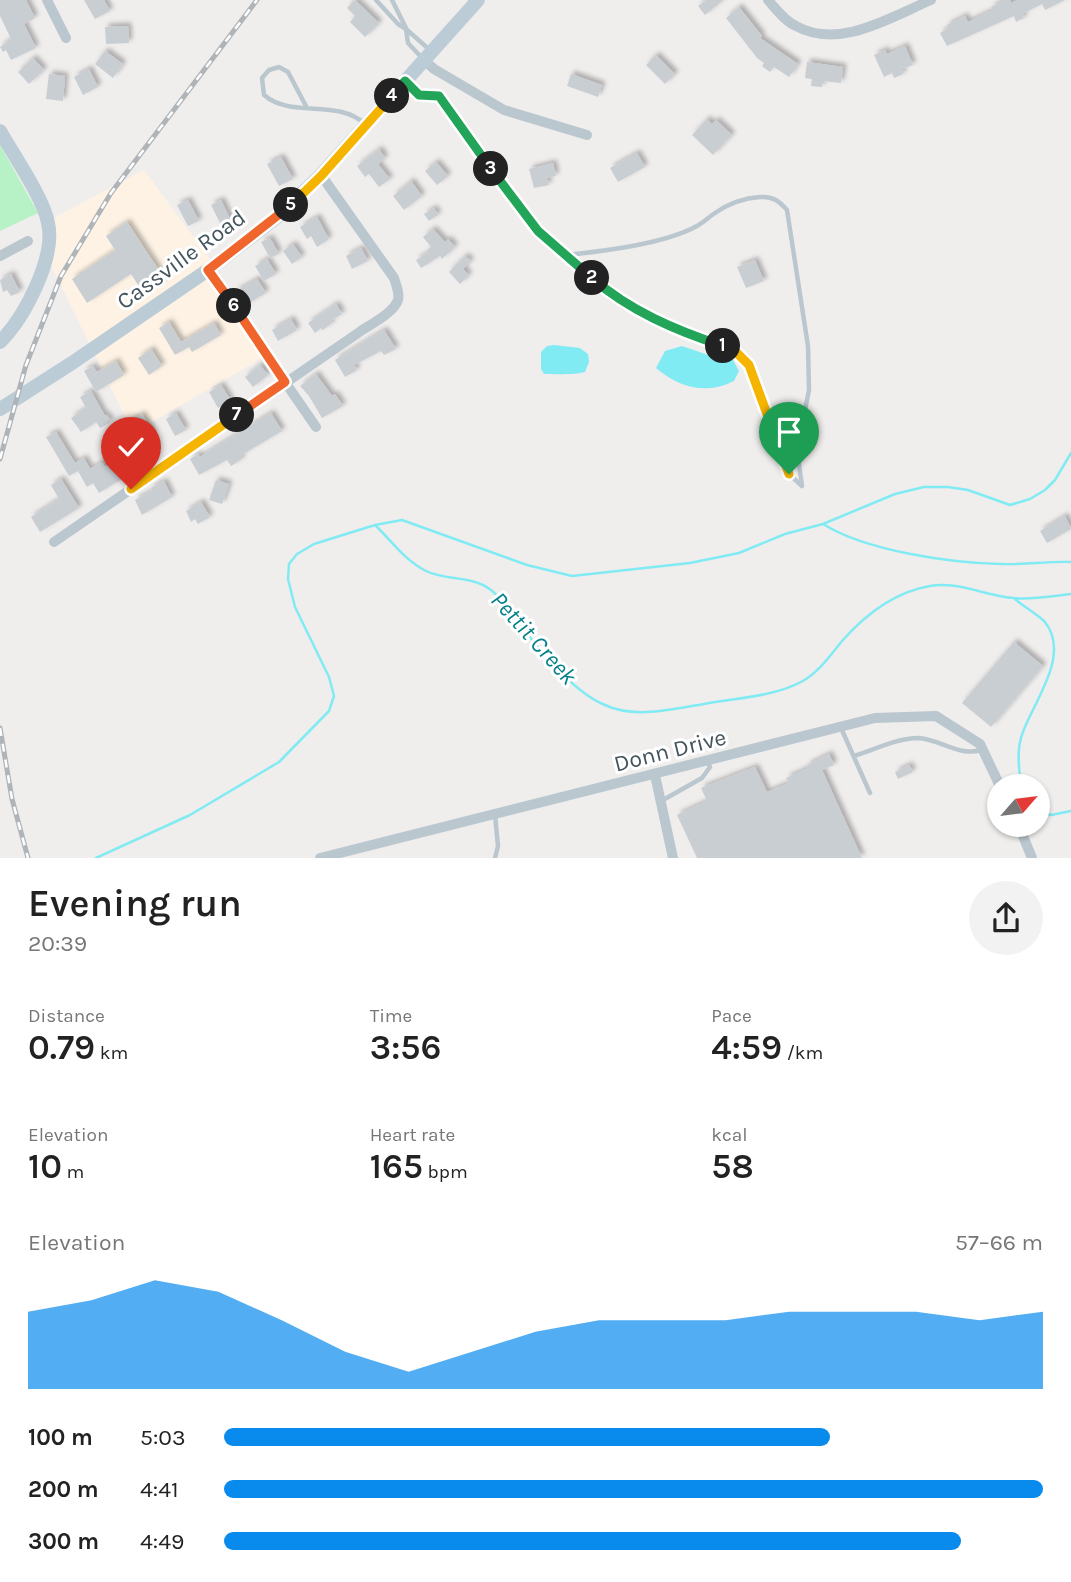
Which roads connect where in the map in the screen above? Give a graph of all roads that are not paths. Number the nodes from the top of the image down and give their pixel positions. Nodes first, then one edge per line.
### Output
1 (47, 0) edge
2 (376, 0) edge
3 (393, 0) edge
4 (478, 0) edge
5 (768, 0) edge
6 (931, 0) edge
7 (406, 29) junction
8 (66, 38) dead end
9 (428, 56) junction
10 (405, 81) junction
11 (307, 108) junction
12 (366, 125) junction
13 (0, 131) edge
14 (587, 135) dead end
15 (321, 176) junction
16 (28, 241) dead end
17 (566, 255) junction
18 (0, 256) edge
19 (208, 270) junction
20 (0, 342) edge
21 (285, 382) junction
22 (40, 384) junction
23 (0, 409) edge
24 (0, 416) edge
25 (316, 427) dead end
26 (54, 542) dead end
27 (841, 727) junction
28 (982, 749) junction
29 (854, 756) junction
30 (708, 761) junction
31 (994, 774) edge
32 (654, 775) junction
33 (870, 793) dead end
34 (660, 802) junction
35 (495, 814) junction
36 (1023, 837) edge
37 (320, 858) edge
38 (495, 858) edge
39 (673, 858) edge
40 (1032, 858) edge

1 - 8 street
2 - 7 lane
3 - 7 lane
4 - 9 main road, Cassville Road
5 - 6 street
7 - 9 lane
7 - 9 lane
9 - 10 main road, Cassville Road
9 - 14 street
10 - 12 main road, Cassville Road
10 - 17 lane
11 - 11 lane
11 - 12 lane
12 - 15 main road, Cassville Road
13 - 20 main road
15 - 19 main road, Cassville Road
15 - 21 street
16 - 18 street
17 - 17 lane
19 - 21 street
19 - 22 main road, Cassville Road
21 - 25 street
21 - 26 street
22 - 23 main road, Cassville Road
22 - 24 main road, Cassville Road
27 - 28 street, Donn Drive
27 - 29 lane
27 - 30 street, Donn Drive
28 - 29 lane
28 - 31 street, Donn Drive
29 - 33 lane
30 - 32 street, Donn Drive
30 - 34 lane
32 - 34 street
32 - 35 street, Donn Drive
34 - 39 street
35 - 37 street, Donn Drive
35 - 38 lane
36 - 40 street

